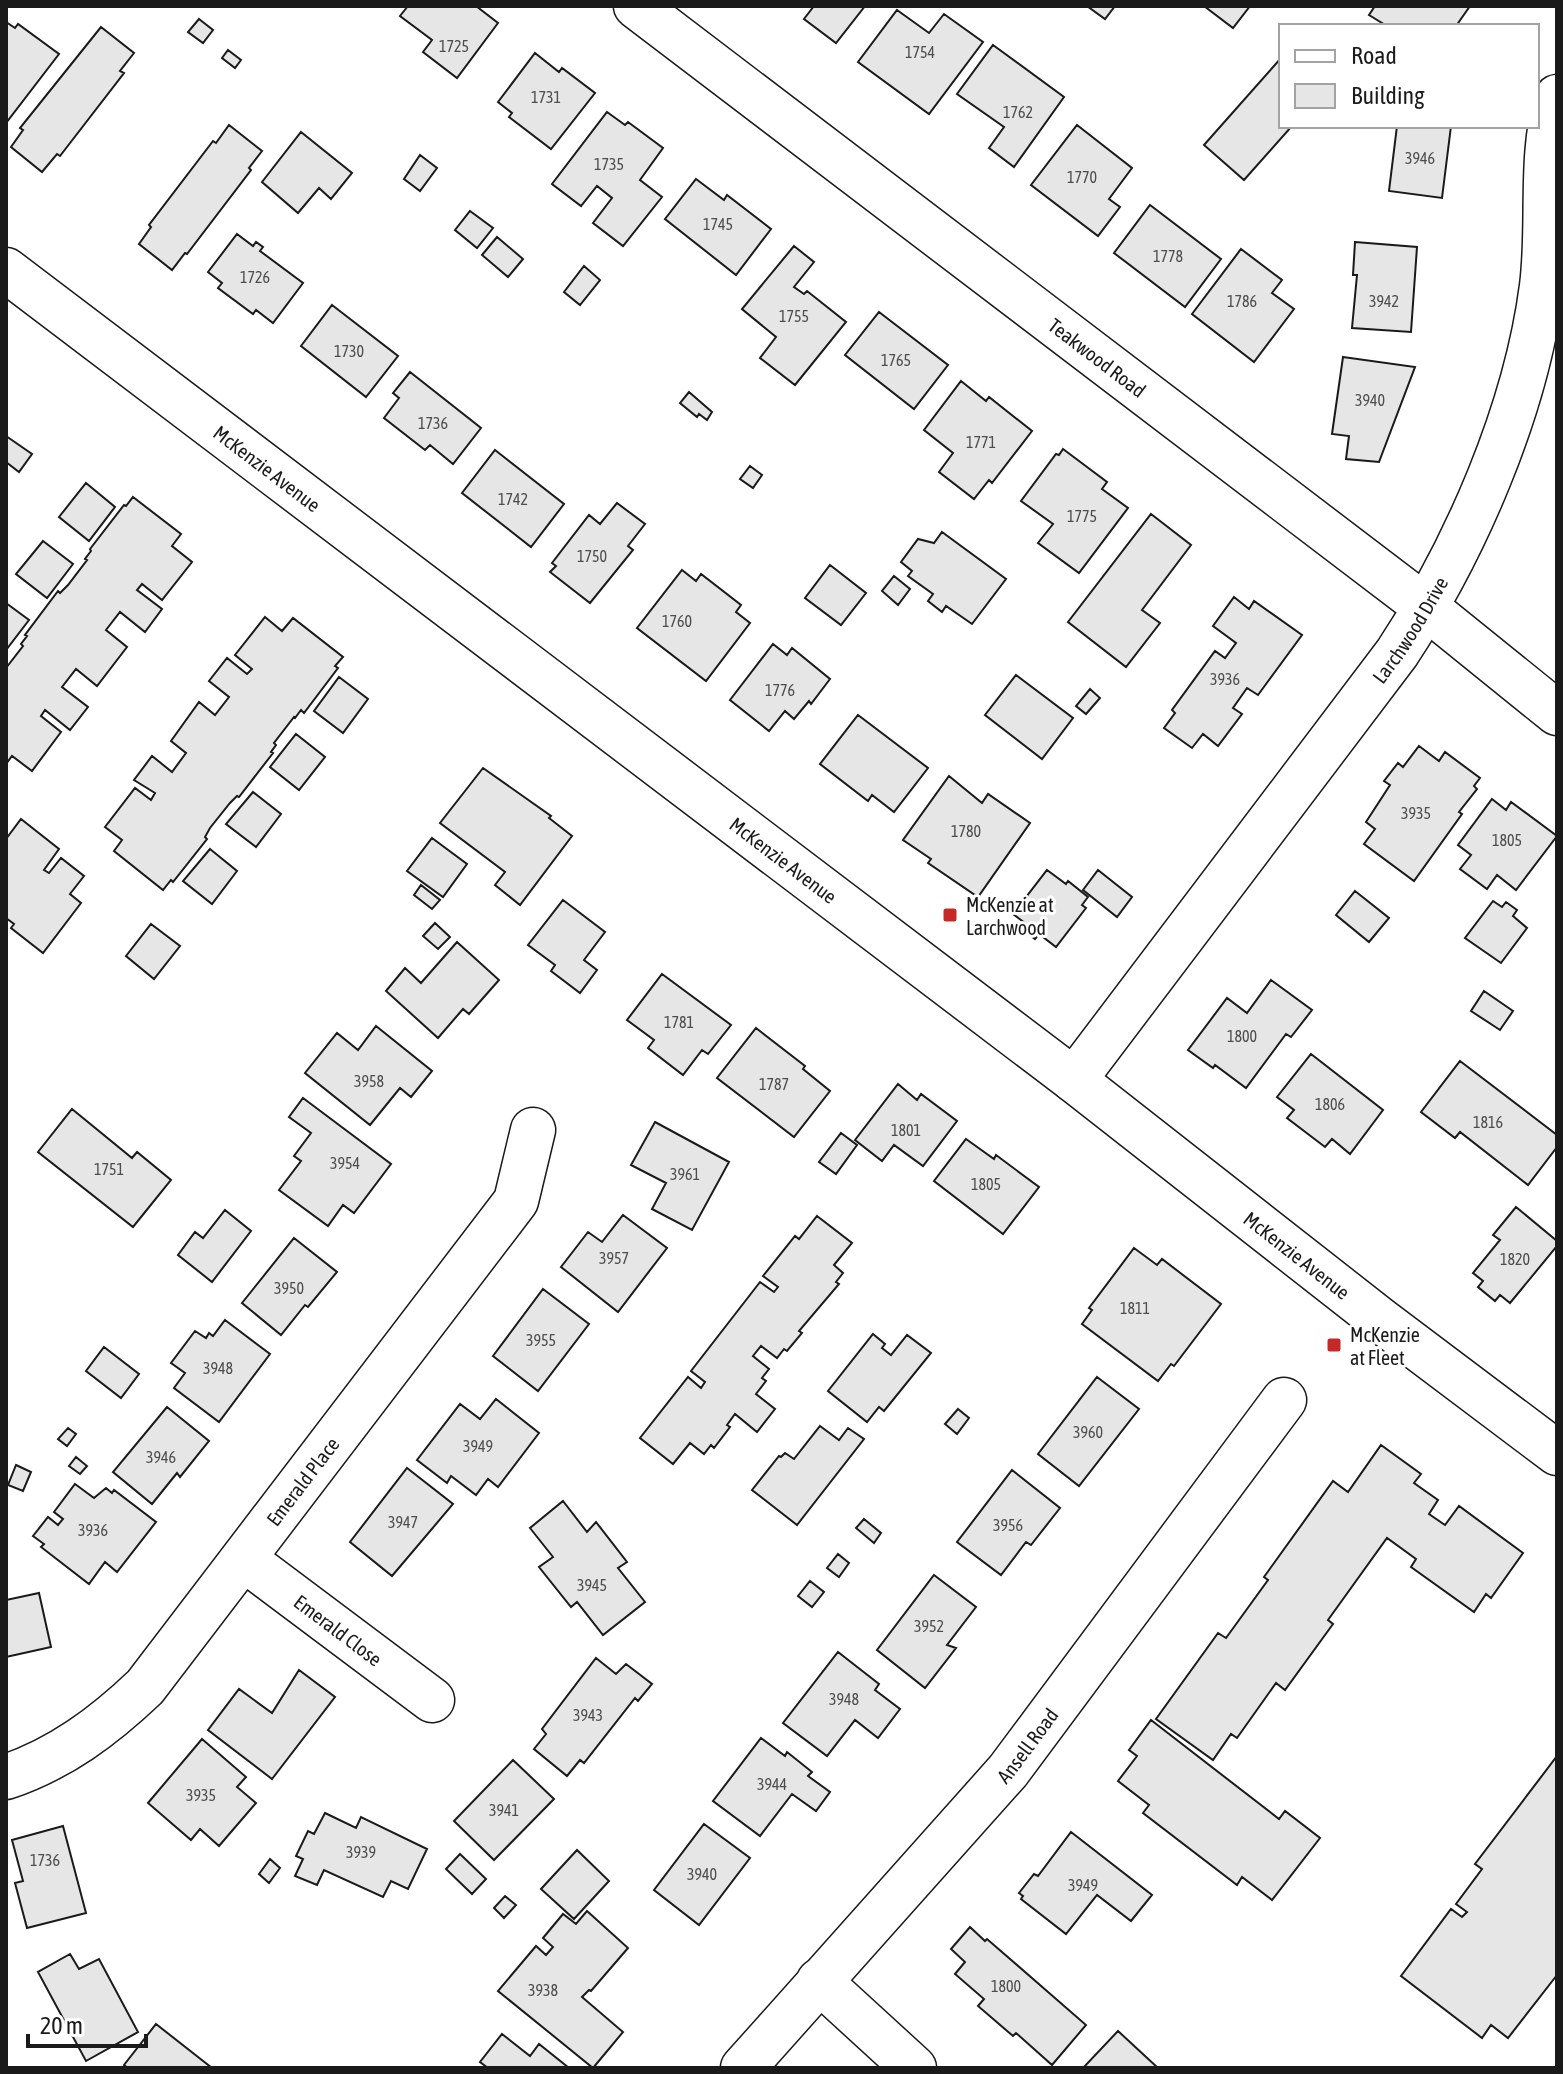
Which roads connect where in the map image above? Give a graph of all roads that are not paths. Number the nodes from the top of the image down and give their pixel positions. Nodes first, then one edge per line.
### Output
1 (636, 6) edge
2 (1557, 97) edge
3 (6, 270) edge
4 (1550, 286) edge
5 (1427, 608) junction
6 (1557, 713) edge
7 (1074, 1080) junction
8 (533, 1130) dead end
9 (1284, 1400) dead end
10 (1557, 1453) edge
11 (244, 1559) junction
12 (432, 1700) dead end
13 (6, 1777) edge
14 (819, 1981) junction
15 (743, 2068) edge
16 (914, 2068) edge

1 - 5 street, Teakwood Road
2 - 4 street, Larchwood Drive
3 - 7 street, McKenzie Avenue
4 - 5 street, Larchwood Drive
5 - 6 street, Teakwood Road
5 - 7 street, Larchwood Drive
7 - 10 street, McKenzie Avenue
8 - 11 street, Emerald Place
9 - 14 street, Ansell Road
11 - 12 street, Emerald Close
11 - 13 street, Emerald Place
14 - 15 street, Ansell Road
14 - 16 street

